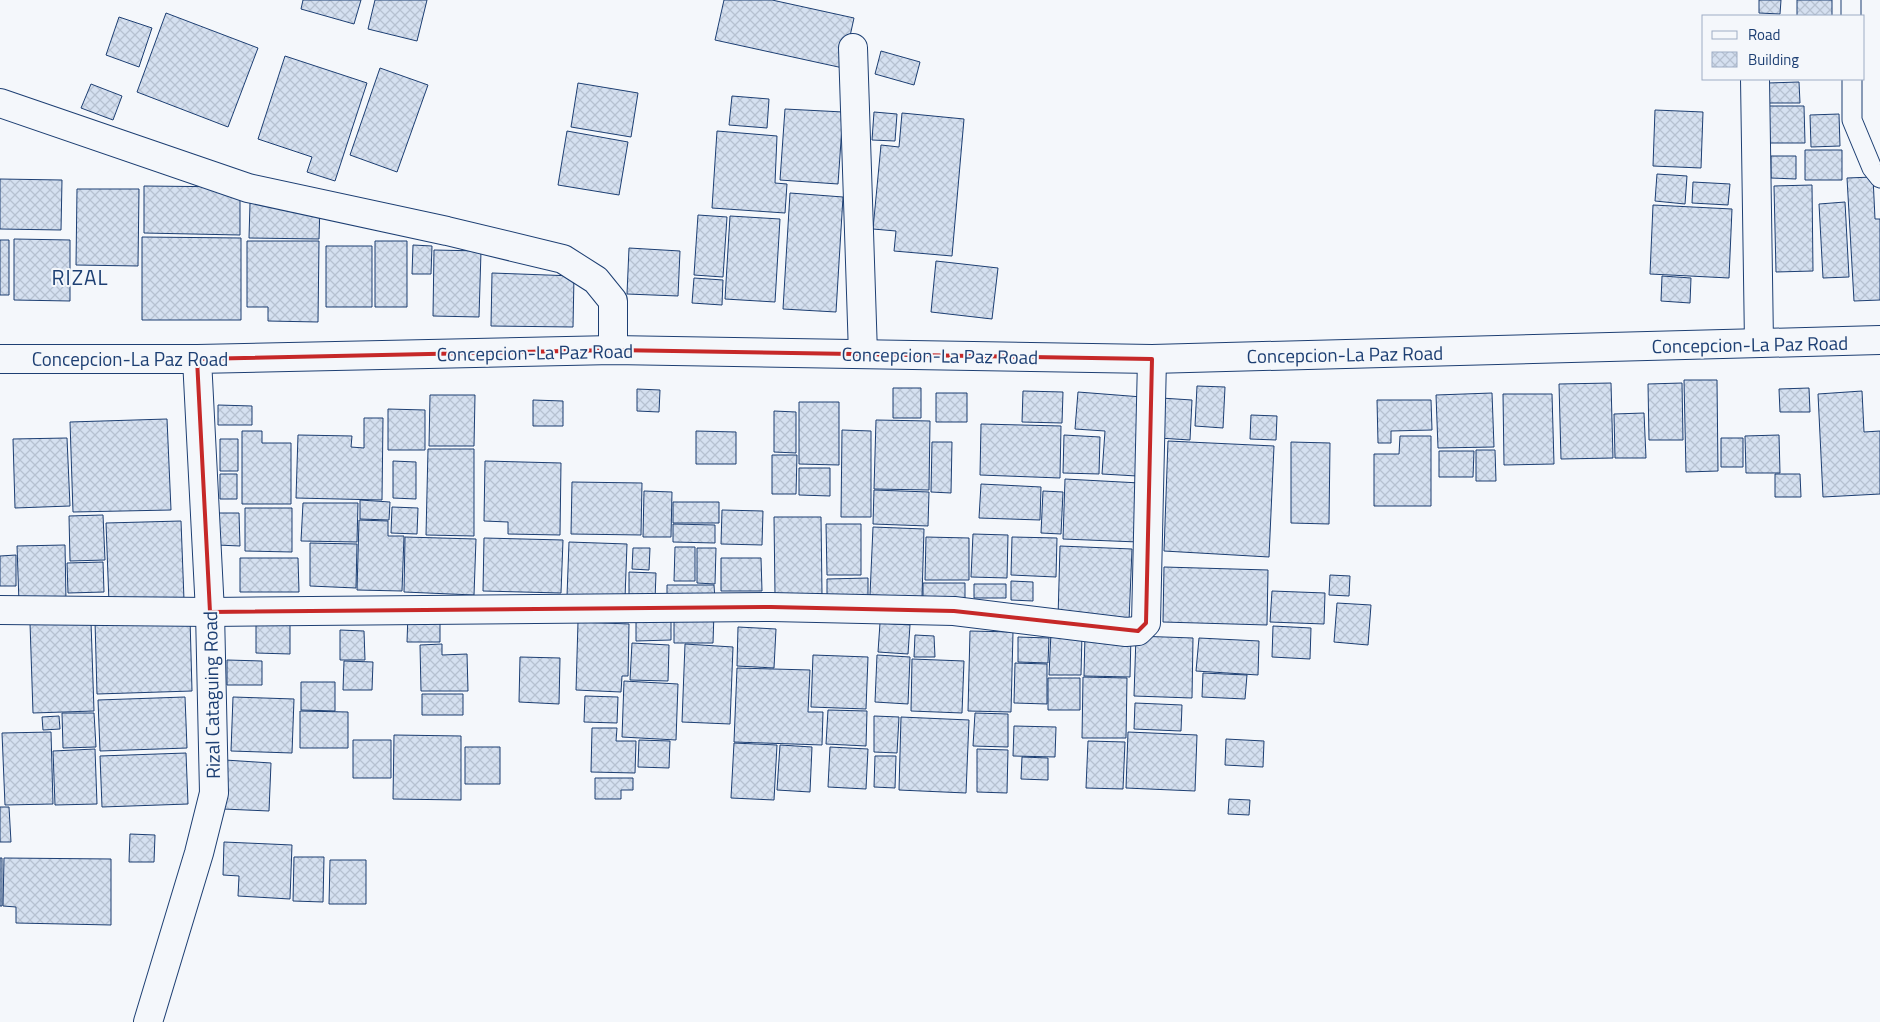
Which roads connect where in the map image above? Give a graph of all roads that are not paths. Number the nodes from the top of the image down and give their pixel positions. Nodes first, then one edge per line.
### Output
1 (1851, 0) edge
2 (1851, 15) edge
3 (853, 48) dead end
4 (1755, 80) edge
5 (1852, 80) edge
6 (0, 103) edge
7 (1880, 178) edge
8 (1880, 340) edge
9 (1758, 343) junction
10 (613, 350) junction
11 (863, 354) junction
12 (0, 359) edge
13 (198, 359) junction
14 (1152, 359) junction
15 (0, 610) edge
16 (210, 612) junction
17 (148, 1022) edge

1 - 2 lane
3 - 11 street
4 - 9 street
5 - 7 lane
6 - 10 street
8 - 9 street, Concepcion-La Paz Road
9 - 14 street, Concepcion-La Paz Road
10 - 11 street, Concepcion-La Paz Road
10 - 13 street, Concepcion-La Paz Road
11 - 14 street, Concepcion-La Paz Road
12 - 13 street, Concepcion-La Paz Road
13 - 16 street, Rizal Cataguing Road
14 - 16 street
15 - 16 street
16 - 17 street, Rizal Cataguing Road

